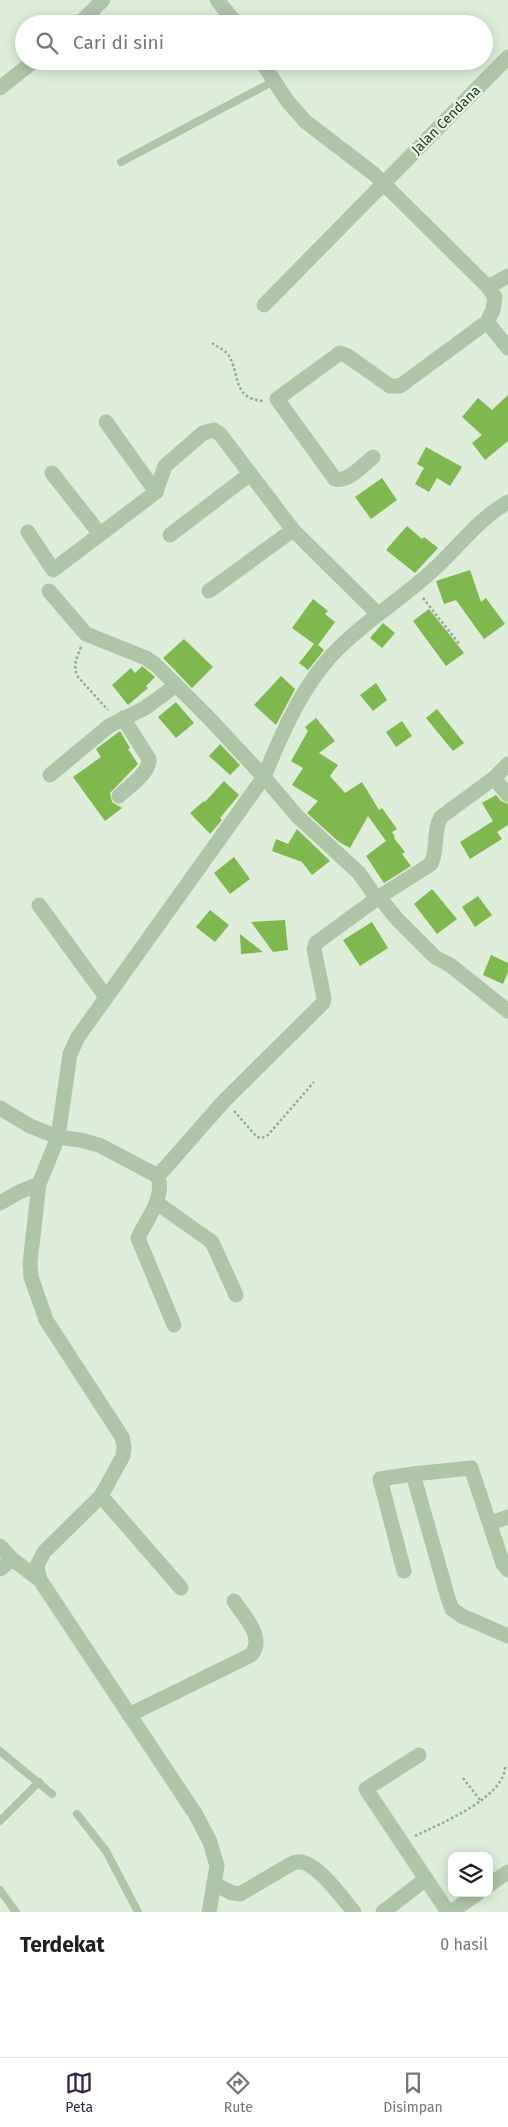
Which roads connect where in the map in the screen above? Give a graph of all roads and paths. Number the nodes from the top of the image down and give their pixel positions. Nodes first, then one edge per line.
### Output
1 (103, 0) edge
2 (217, 0) edge
3 (88, 15) edge
4 (230, 15) edge
5 (508, 57) edge
6 (23, 70) edge
7 (267, 70) edge
8 (274, 82) junction
9 (0, 88) edge
10 (121, 162) dead end
11 (383, 183) junction
12 (508, 276) edge
13 (488, 287) junction
14 (264, 305) dead end
15 (487, 322) junction
16 (212, 343) dead end
17 (508, 348) edge
18 (277, 400) junction
19 (106, 422) dead end
20 (373, 457) dead end
21 (52, 473) dead end
22 (250, 474) junction
23 (156, 492) junction
24 (508, 502) edge
25 (293, 530) junction
26 (28, 532) dead end
27 (100, 534) junction
28 (170, 536) dead end
29 (414, 587) junction
30 (49, 591) dead end
31 (209, 591) dead end
32 (378, 614) junction
33 (86, 634) junction
34 (460, 645) dead end
35 (175, 686) junction
36 (120, 719) junction
37 (508, 764) edge
38 (50, 775) dead end
39 (264, 777) junction
40 (494, 778) junction
41 (508, 795) edge
42 (119, 796) dead end
43 (378, 898) junction
44 (39, 905) dead end
45 (106, 997) junction
46 (508, 1011) edge
47 (314, 1082) dead end
48 (224, 1101) junction
49 (0, 1108) edge
50 (58, 1138) junction
51 (158, 1176) junction
52 (39, 1184) junction
53 (156, 1203) junction
54 (0, 1204) edge
55 (236, 1295) dead end
56 (174, 1325) dead end
57 (413, 1474) junction
58 (101, 1496) junction
59 (508, 1518) edge
60 (490, 1523) junction
61 (0, 1546) edge
62 (12, 1559) junction
63 (0, 1569) edge
64 (508, 1570) edge
65 (404, 1571) dead end
66 (40, 1580) junction
67 (181, 1588) dead end
68 (234, 1601) dead end
69 (508, 1636) edge
70 (129, 1715) junction
71 (0, 1751) edge
72 (419, 1755) dead end
73 (504, 1765) dead end
74 (463, 1778) dead end
75 (39, 1782) junction
76 (52, 1794) dead end
77 (481, 1801) junction
78 (77, 1814) dead end
79 (0, 1821) edge
80 (402, 1843) junction
81 (508, 1872) edge
82 (426, 1879) junction
83 (493, 1882) edge
84 (214, 1884) junction
85 (0, 1890) edge
86 (472, 1897) edge
87 (16, 1912) edge
88 (138, 1912) edge
89 (209, 1912) edge
90 (354, 1912) edge
91 (383, 1912) edge
92 (450, 1912) edge

1 - 3 street
2 - 4 street
5 - 11 street, Jalan Cendana
6 - 9 street
7 - 8 street
8 - 10 lane
8 - 11 street
11 - 13 street
11 - 14 street, Jalan Cendana
12 - 13 street
13 - 15 street
15 - 17 street
15 - 18 street
16 - 18 path
18 - 20 street
19 - 23 street
21 - 27 street
22 - 23 street
22 - 25 street
22 - 28 street
23 - 27 street
24 - 29 street
25 - 31 street
25 - 32 street
26 - 27 street
29 - 32 street
29 - 34 path
30 - 33 street
32 - 39 street
33 - 35 street
33 - 36 path
35 - 36 street
35 - 39 street
36 - 38 street
36 - 42 street
37 - 40 street
39 - 43 street
39 - 45 street
40 - 41 street
40 - 43 street
43 - 46 street
43 - 48 street
44 - 45 street
45 - 50 street
47 - 48 path
48 - 51 street
49 - 50 street
50 - 51 street
50 - 52 street
51 - 53 street
52 - 54 street
52 - 58 street
53 - 55 street
53 - 56 street
57 - 60 street
57 - 65 street
57 - 69 street
58 - 66 street
58 - 67 street
59 - 60 street
60 - 64 street
61 - 62 street
62 - 63 street
62 - 66 street
66 - 70 street
68 - 70 street
70 - 84 street
71 - 75 lane
72 - 80 street
73 - 77 path
74 - 77 path
75 - 76 lane
75 - 79 lane
77 - 80 path
78 - 88 lane
80 - 82 street
81 - 83 street
82 - 91 street
82 - 92 street
84 - 89 street
84 - 90 street
85 - 87 lane
86 - 92 street

